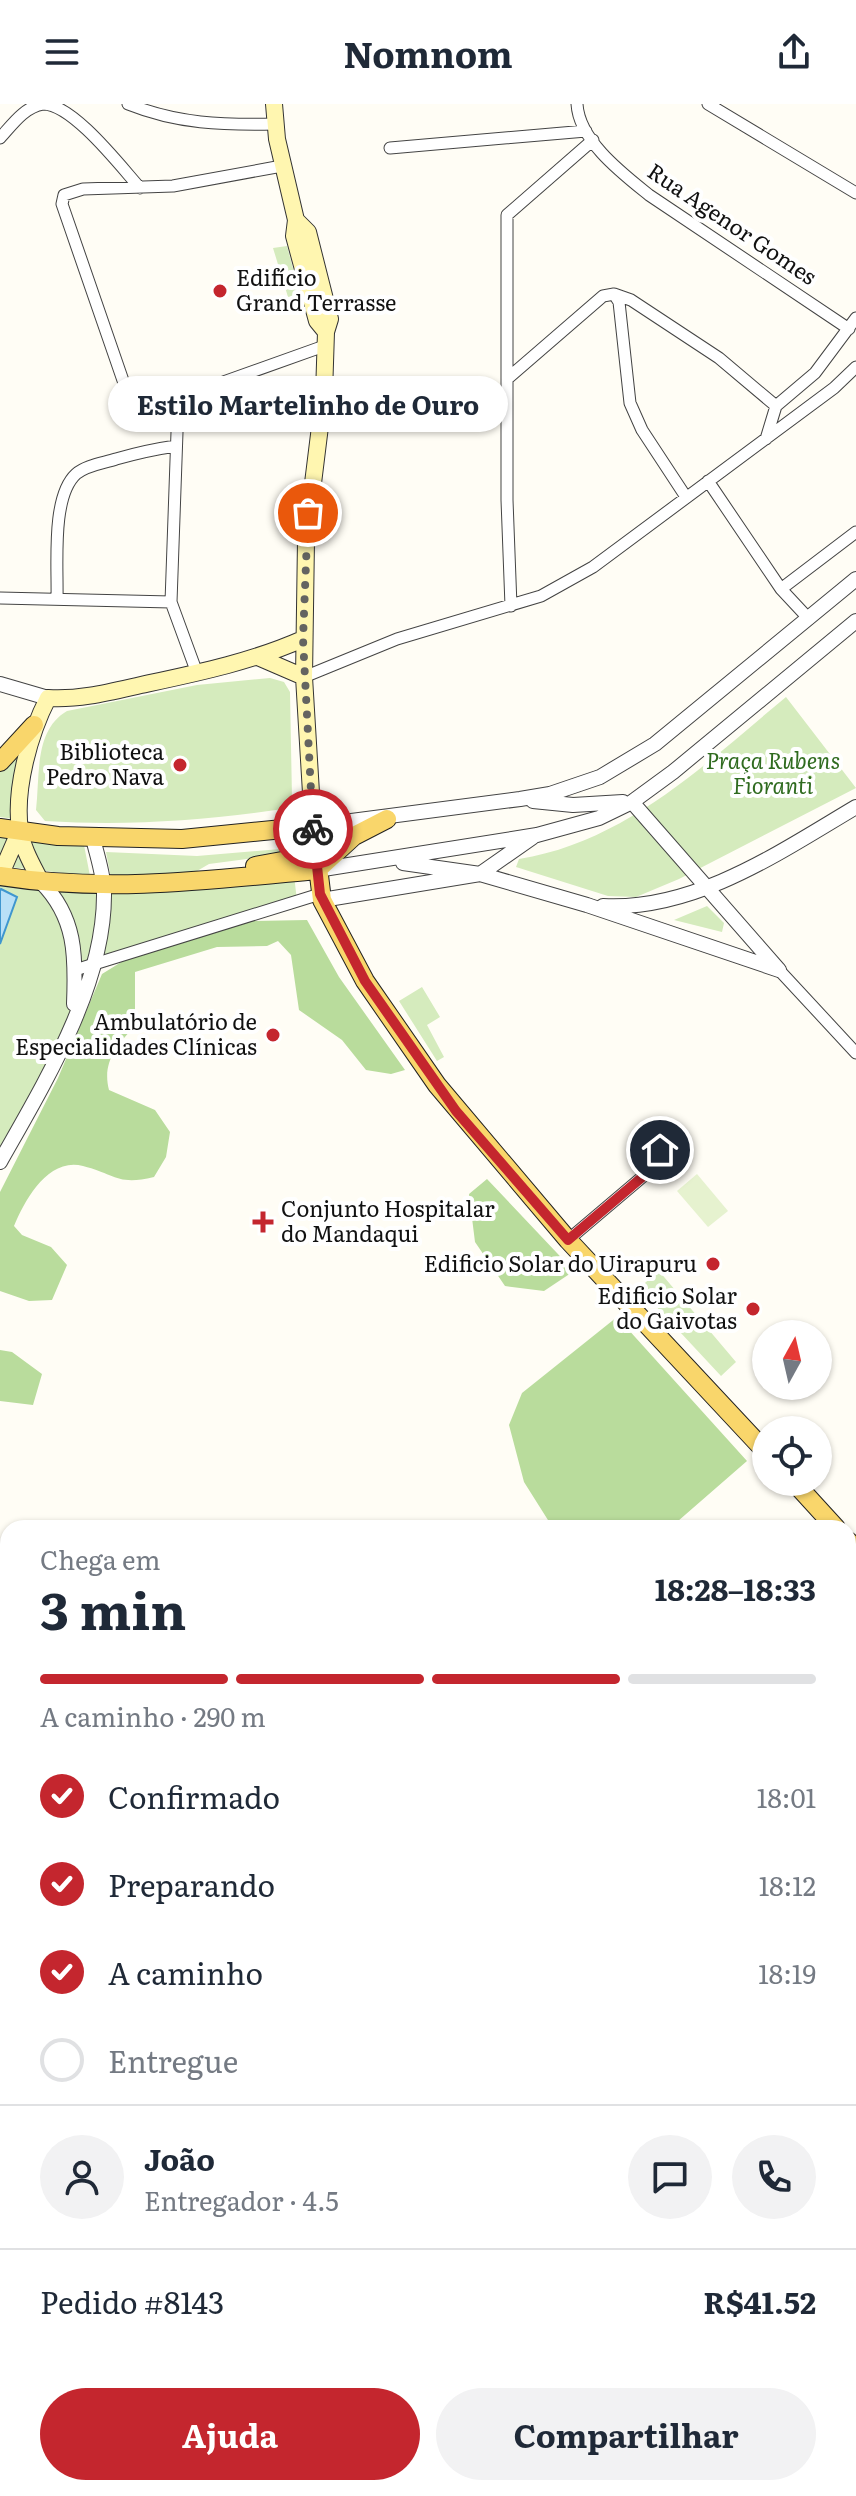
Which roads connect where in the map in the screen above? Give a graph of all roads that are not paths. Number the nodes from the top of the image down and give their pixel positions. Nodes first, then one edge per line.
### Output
1 (128, 104) edge
2 (274, 104) edge
3 (577, 104) edge
4 (708, 104) edge
5 (275, 124) junction
6 (590, 135) junction
7 (0, 138) edge
8 (390, 148) dead end
9 (282, 166) junction
10 (140, 188) junction
11 (856, 193) edge
12 (614, 294) junction
13 (856, 318) edge
14 (849, 329) junction
15 (326, 338) junction
16 (856, 367) edge
17 (507, 379) junction
18 (128, 395) dead end
19 (776, 406) junction
20 (766, 439) junction
21 (176, 446) junction
22 (708, 481) junction
23 (684, 494) junction
24 (856, 532) edge
25 (856, 579) edge
26 (781, 589) junction
27 (0, 598) edge
28 (57, 599) junction
29 (171, 602) junction
30 (511, 606) junction
31 (809, 619) junction
32 (856, 621) edge
33 (303, 639) junction
34 (260, 658) junction
35 (197, 673) junction
36 (304, 677) junction
37 (0, 684) edge
38 (48, 698) junction
39 (34, 725) junction
40 (0, 762) edge
41 (520, 799) junction
42 (632, 802) junction
43 (856, 807) edge
44 (387, 819) junction
45 (313, 826) junction
46 (0, 828) edge
47 (20, 830) junction
48 (537, 835) junction
49 (93, 838) junction
50 (389, 861) junction
51 (316, 862) junction
52 (480, 874) junction
53 (0, 876) edge
54 (41, 882) junction
55 (104, 885) junction
56 (709, 886) junction
57 (321, 897) junction
58 (587, 905) junction
59 (93, 965) junction
60 (75, 970) junction
61 (779, 970) junction
62 (73, 1020) junction
63 (856, 1053) edge
64 (645, 1133) dead end
65 (0, 1162) edge
66 (568, 1240) junction
67 (752, 1437) edge
68 (807, 1496) edge
69 (829, 1520) edge

1 - 5 street
2 - 5 main road
3 - 6 street, Rua Agenor Gomes
4 - 11 street
5 - 9 main road
6 - 8 street
6 - 14 street, Rua Agenor Gomes
6 - 17 street
7 - 10 street
9 - 10 street
9 - 15 main road
10 - 18 street
12 - 17 street
12 - 19 street
12 - 23 street
13 - 14 street
14 - 19 street
15 - 21 street
15 - 33 main road
16 - 20 street
17 - 30 street
19 - 20 street
20 - 22 street
21 - 28 street
21 - 29 street
22 - 23 street
22 - 26 street
23 - 30 street
24 - 26 street
25 - 31 street
26 - 31 street
27 - 28 street
28 - 29 street
29 - 35 street
30 - 36 street
31 - 41 street
32 - 42 street
33 - 34 main road
33 - 36 main road
34 - 35 main road
34 - 36 main road
35 - 38 main road
36 - 45 main road
37 - 38 street
38 - 39 main road
39 - 40 main road
39 - 47 main road
41 - 42 street
41 - 44 street
42 - 48 street
42 - 56 street
43 - 56 street
44 - 45 street
44 - 51 main road
45 - 49 main road
45 - 51 main road
46 - 47 main road
47 - 49 main road
47 - 53 main road
47 - 54 main road
48 - 50 street
48 - 52 street
49 - 55 street
50 - 51 street
50 - 52 street
51 - 55 main road
51 - 57 main road
52 - 57 street
52 - 58 street
53 - 54 main road
54 - 55 main road
54 - 60 street
55 - 59 street
56 - 58 street
56 - 61 street
57 - 59 street
57 - 66 main road
58 - 61 street
59 - 60 street
59 - 62 street
60 - 62 street
61 - 63 street
62 - 65 street
64 - 66 street
66 - 67 main road
68 - 69 main road

